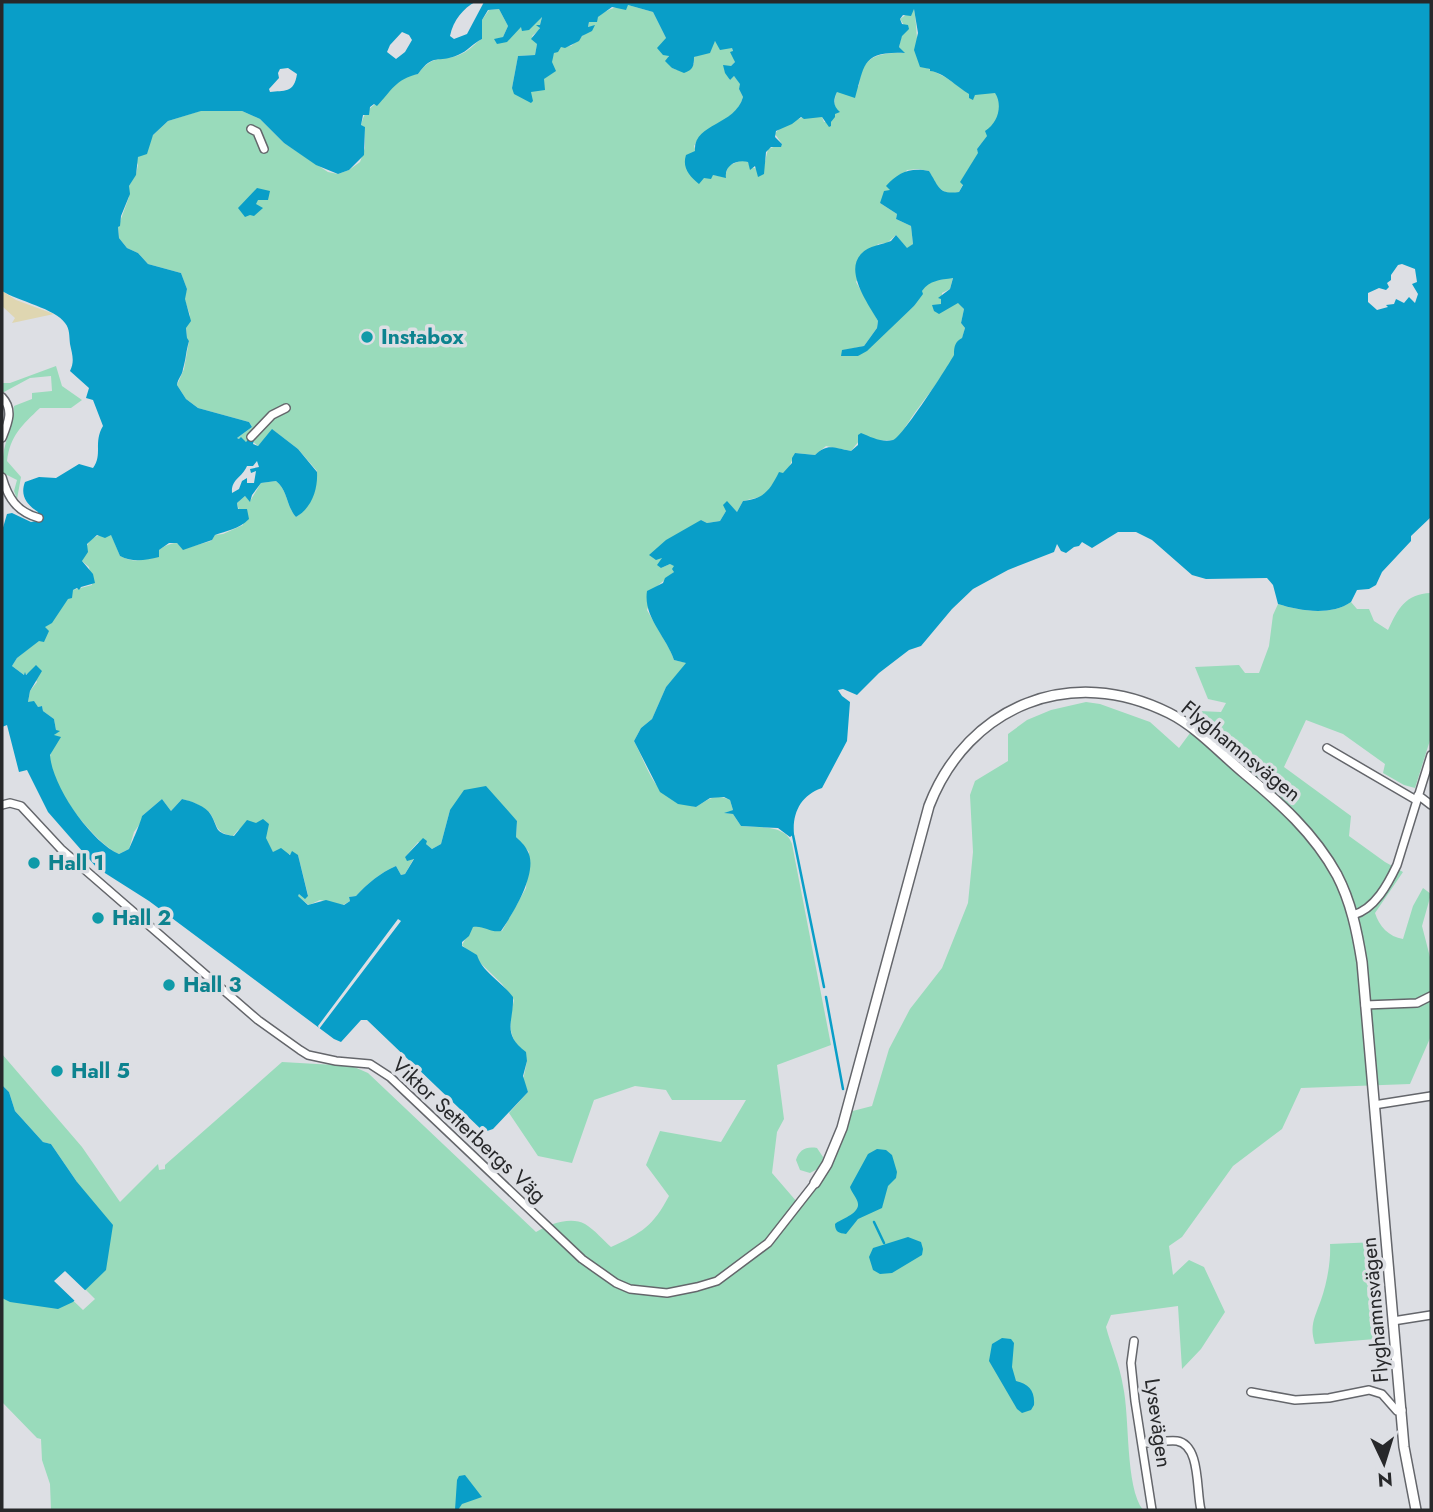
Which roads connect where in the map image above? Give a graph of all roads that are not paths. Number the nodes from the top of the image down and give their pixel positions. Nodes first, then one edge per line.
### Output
1 (251, 129) dead end
2 (264, 149) dead end
3 (2, 397) edge
4 (286, 408) dead end
5 (251, 437) dead end
6 (2, 438) edge
7 (2, 477) edge
8 (39, 518) dead end
9 (1327, 748) dead end
10 (1431, 755) edge
11 (1417, 798) junction
12 (2, 805) edge
13 (1431, 805) edge
14 (1353, 915) junction
15 (1431, 996) edge
16 (1365, 1004) junction
17 (1431, 1096) edge
18 (1374, 1105) junction
19 (815, 1183) joint
20 (1431, 1315) edge
21 (1393, 1321) junction
22 (1134, 1341) dead end
23 (1251, 1392) dead end
24 (1402, 1410) junction
25 (1143, 1443) junction
26 (1152, 1510) edge
27 (1201, 1510) edge
28 (1416, 1510) edge

1 - 2 street
3 - 6 street
4 - 5 street
7 - 8 street
9 - 11 street
10 - 11 street
11 - 13 street
11 - 14 street
12 - 19 street, Viktor Setterbergs Väg
14 - 16 street, Flyghamnsvägen
14 - 19 street, Flyghamnsvägen
15 - 16 street
16 - 18 street, Flyghamnsvägen
17 - 18 street
18 - 21 street, Flyghamnsvägen
20 - 21 street
21 - 24 street, Flyghamnsvägen
22 - 25 street, Lysevägen
23 - 24 street
24 - 28 street, Flyghamnsvägen
25 - 26 street, Lysevägen
25 - 27 street

